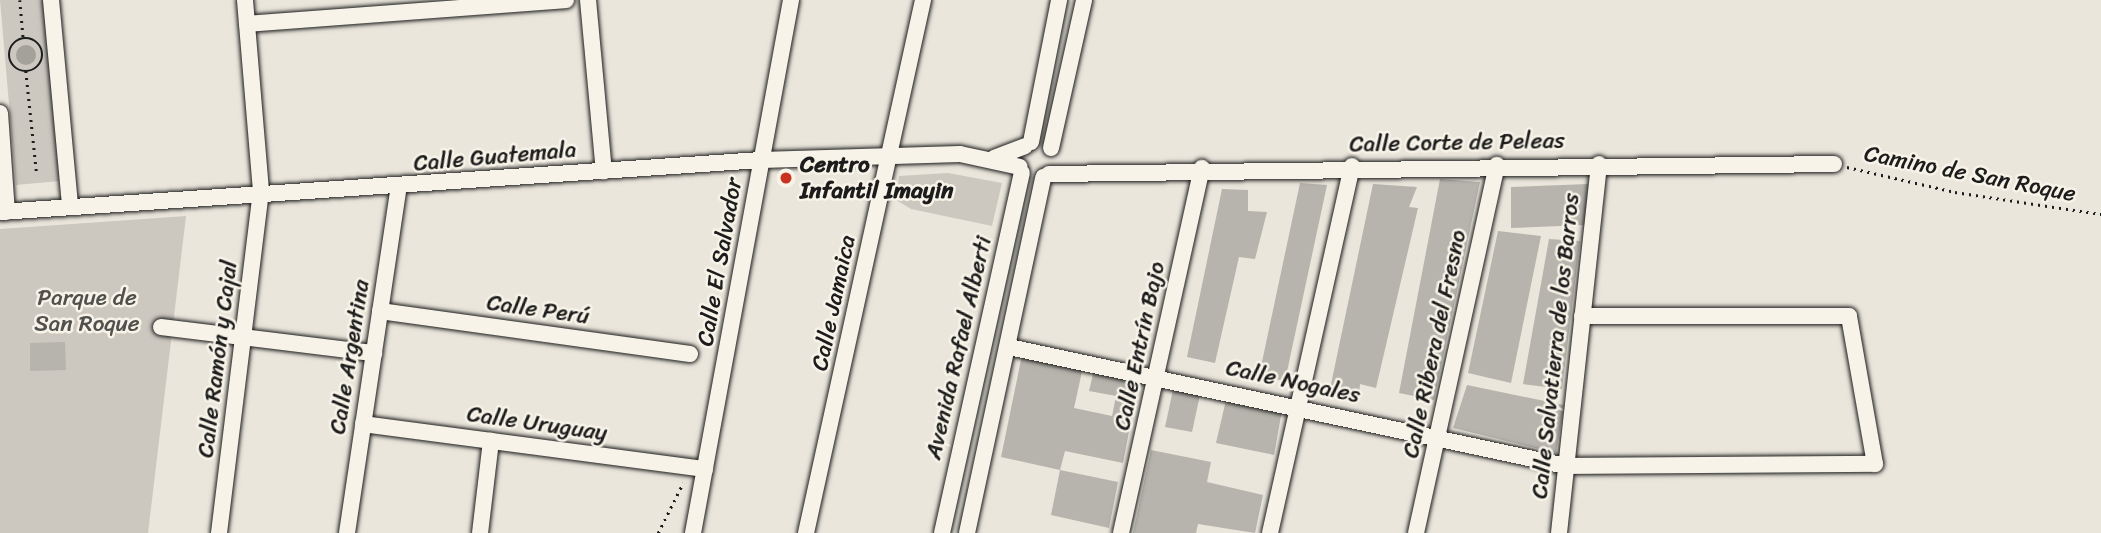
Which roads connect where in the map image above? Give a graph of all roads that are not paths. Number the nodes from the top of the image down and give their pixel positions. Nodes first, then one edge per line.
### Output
1 (51, 0) edge
2 (245, 0) edge
3 (566, 0) edge
4 (588, 0) edge
5 (791, 0) edge
6 (923, 0) edge
7 (1059, 0) edge
8 (1083, 0) edge
9 (247, 24) junction
10 (0, 114) edge
11 (1028, 144) junction
12 (1053, 152) junction
13 (889, 157) junction
14 (994, 158) junction
15 (761, 160) junction
16 (1599, 164) junction
17 (1834, 164) road end
18 (1497, 165) junction
19 (1352, 166) junction
20 (1202, 168) junction
21 (1021, 170) junction
22 (1080, 170) junction
23 (604, 171) junction
24 (1046, 175) junction
25 (399, 187) junction
26 (261, 191) junction
27 (70, 206) junction
28 (4, 212) edge
29 (380, 311) junction
30 (1582, 316) junction
31 (160, 327) dead end
32 (243, 337) junction
33 (1009, 346) junction
34 (374, 353) junction
35 (690, 354) dead end
36 (1157, 377) junction
37 (1298, 405) junction
38 (363, 424) junction
39 (1437, 438) junction
40 (491, 441) junction
41 (1566, 466) junction
42 (700, 468) junction
43 (219, 533) edge
44 (347, 533) edge
45 (480, 533) edge
46 (693, 533) edge
47 (806, 533) edge
48 (942, 533) edge
49 (968, 533) edge
50 (1121, 533) edge
51 (1270, 533) edge
52 (1416, 533) edge
53 (1559, 533) edge

1 - 27 street
2 - 9 street, Calle Ramón y Cajal
3 - 9 street
4 - 23 street
5 - 15 street, Calle El Salvador
6 - 13 street, Calle Jamaica
7 - 11 street
8 - 12 street
9 - 26 street, Calle Ramón y Cajal
10 - 28 street
11 - 12 street
11 - 14 street, Calle Guatemala
11 - 21 street, Avenida Rafael Alberti
12 - 22 street
12 - 24 street, Avenida Rafael Alberti
13 - 14 street, Calle Guatemala
13 - 15 street, Calle Guatemala
13 - 47 street, Calle Jamaica
14 - 21 street, Calle Guatemala
15 - 23 street, Calle Guatemala
15 - 42 street, Calle El Salvador
16 - 17 street, Calle Corte de Peleas
16 - 18 street, Calle Corte de Peleas
16 - 30 street, Calle Salvatierra de los Barros
18 - 19 street, Calle Corte de Peleas
18 - 39 street, Calle Ribera del Fresno
19 - 20 street, Calle Corte de Peleas
19 - 37 street
20 - 22 street, Calle Corte de Peleas
20 - 36 street, Calle Entrín Bajo
21 - 24 street, Calle Guatemala
21 - 48 street, Avenida Rafael Alberti
22 - 24 street, Calle Corte de Peleas
23 - 25 street, Calle Guatemala
24 - 33 street, Avenida Rafael Alberti
25 - 26 street, Calle Guatemala
25 - 29 street, Calle Argentina
26 - 27 street, Calle Guatemala
26 - 32 street, Calle Ramón y Cajal
27 - 28 street, Calle Guatemala
29 - 34 street, Calle Argentina
29 - 35 street, Calle Perú
30 - 41 street, Calle Salvatierra de los Barros
30 - 41 street, Calle Nogales
31 - 32 street
32 - 34 street
32 - 43 street, Calle Ramón y Cajal
33 - 36 street, Calle Nogales
33 - 49 street, Avenida Rafael Alberti
34 - 38 street, Calle Argentina
36 - 37 street, Calle Nogales
36 - 50 street, Calle Entrín Bajo
37 - 39 street, Calle Nogales
37 - 51 street
38 - 40 street, Calle Uruguay
38 - 44 street, Calle Argentina
39 - 41 street, Calle Nogales
39 - 52 street, Calle Ribera del Fresno
40 - 42 street, Calle Uruguay
40 - 45 street
41 - 53 street, Calle Salvatierra de los Barros
42 - 46 street, Calle El Salvador

